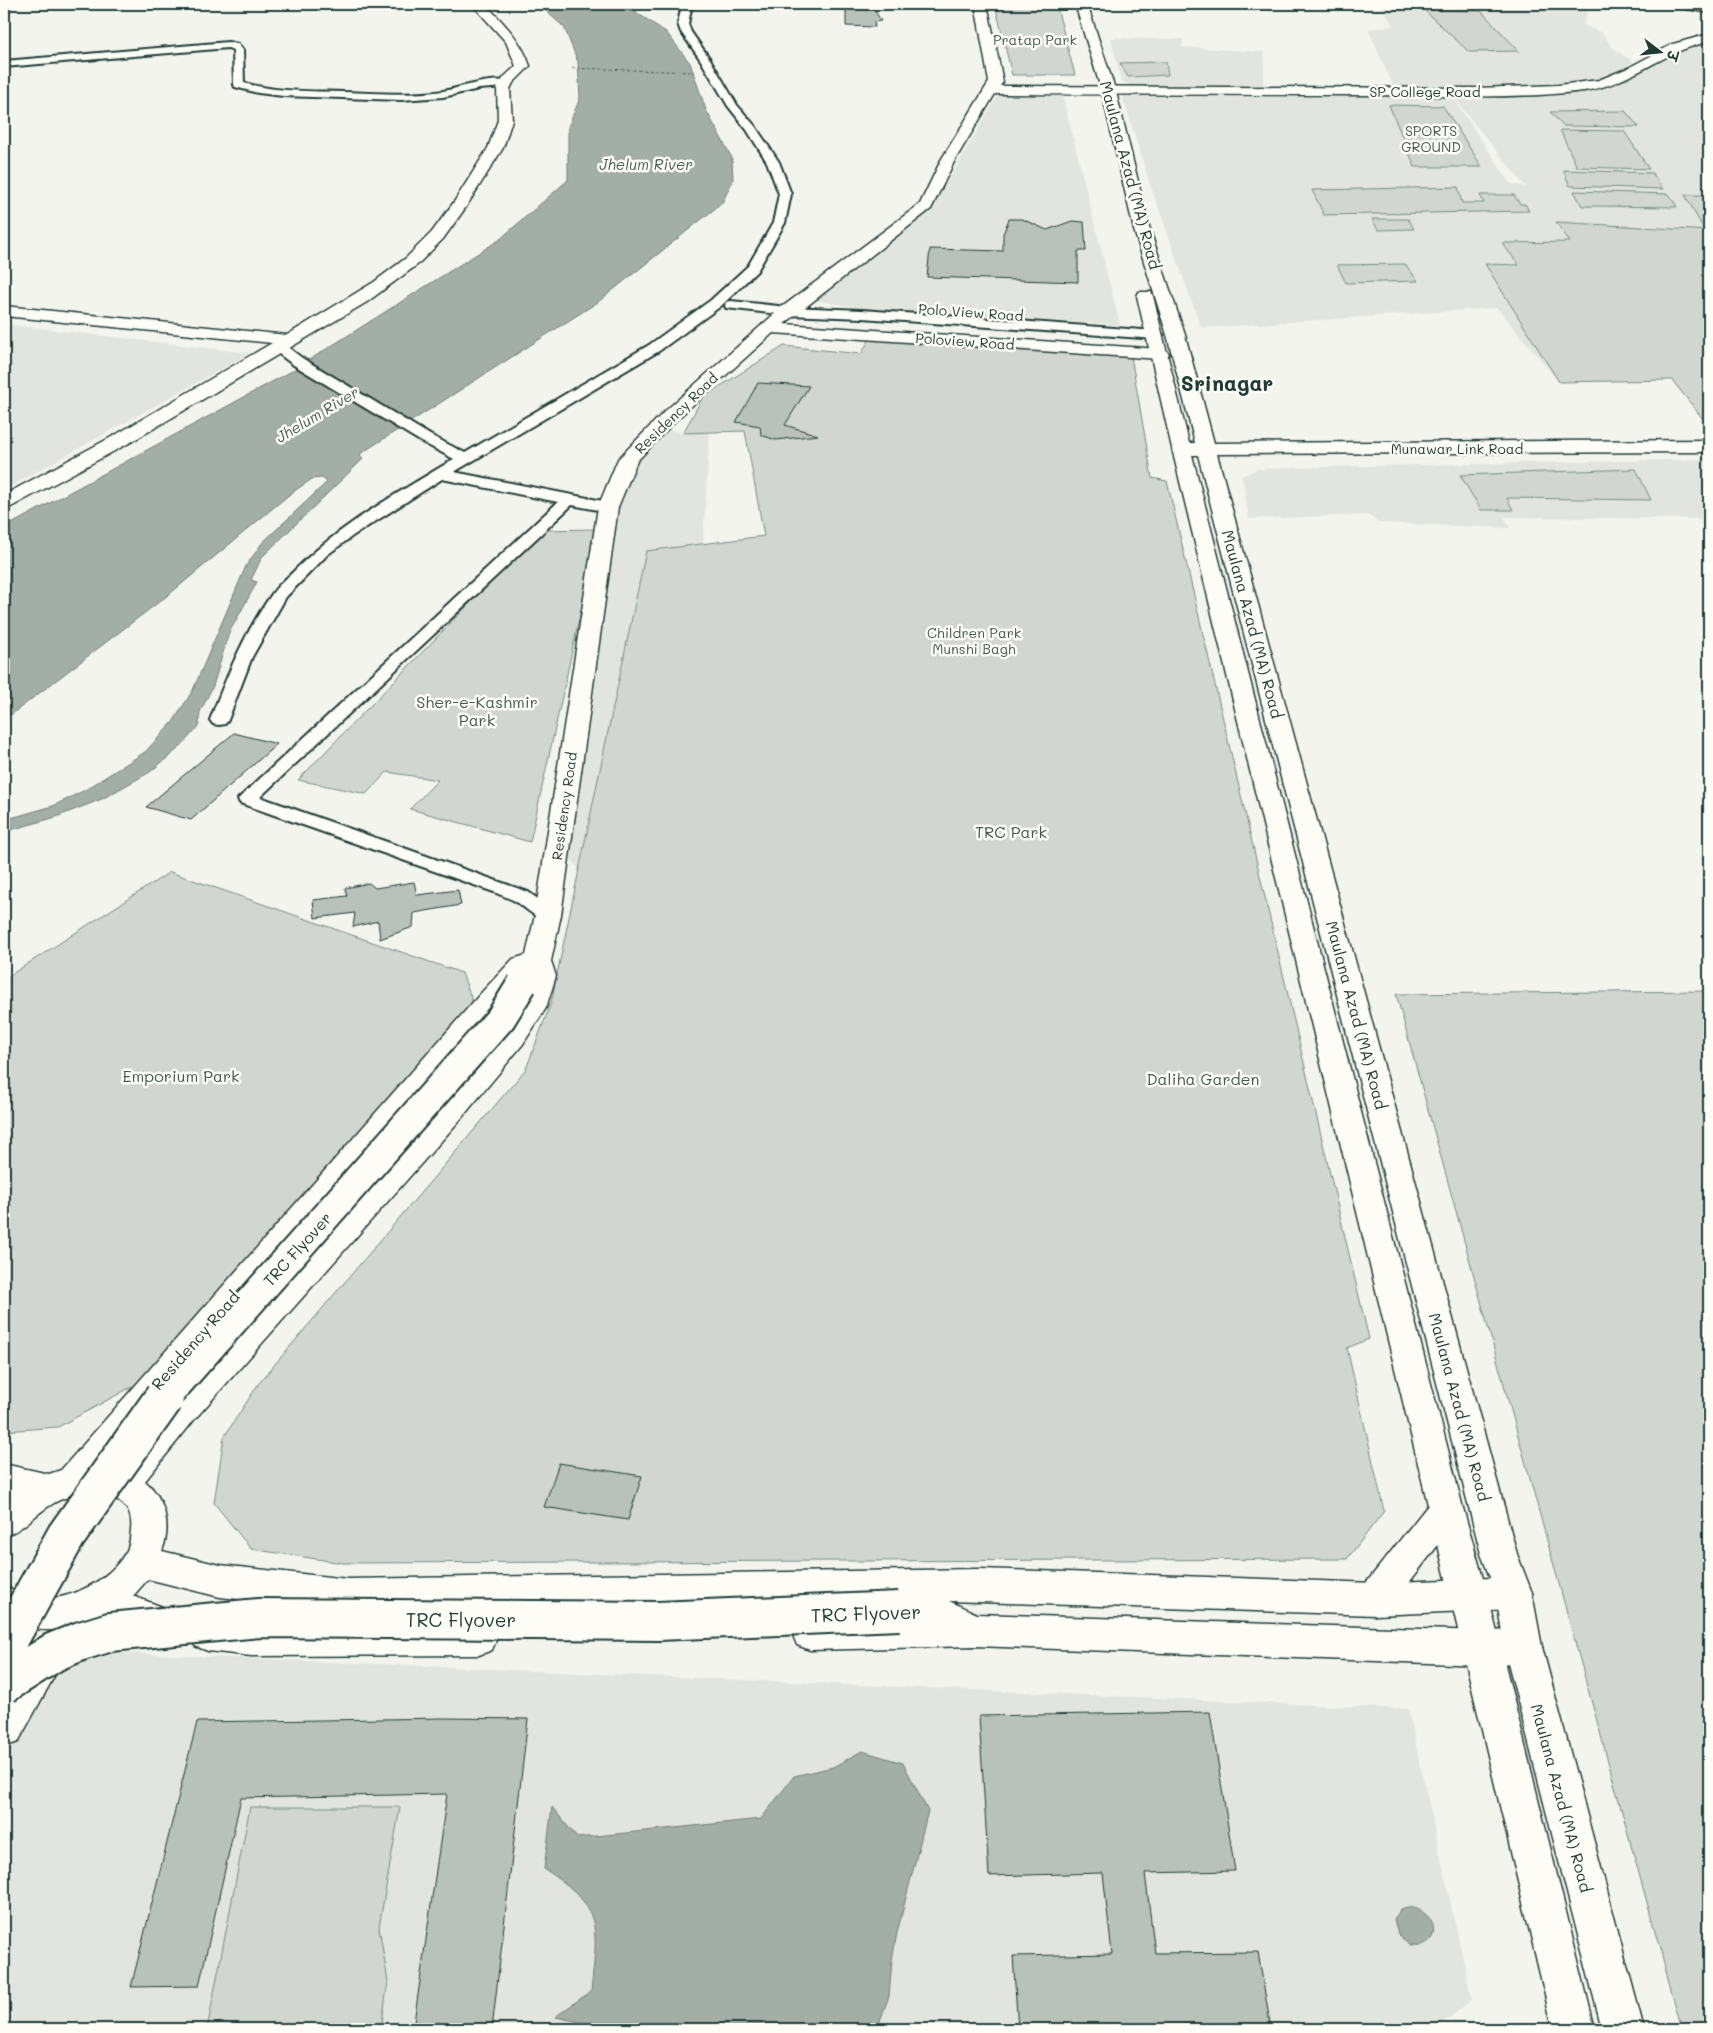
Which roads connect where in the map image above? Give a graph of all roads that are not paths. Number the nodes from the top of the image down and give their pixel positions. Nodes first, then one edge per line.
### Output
1 (478, 4) edge
2 (687, 4) edge
3 (981, 4) edge
4 (1544, 4) edge
5 (1578, 4) edge
6 (1681, 4) edge
7 (1071, 7) edge
8 (1709, 9) edge
9 (1709, 38) edge
10 (4, 64) edge
11 (505, 84) junction
12 (994, 86) junction
13 (1108, 90) junction
14 (1112, 172) dead end
15 (723, 304) junction
16 (4, 311) edge
17 (780, 318) junction
18 (4, 322) edge
19 (196, 334) junction
20 (1158, 343) junction
21 (285, 344) junction
22 (1709, 446) edge
23 (1194, 453) junction
24 (1709, 454) edge
25 (465, 459) junction
26 (440, 474) junction
27 (569, 500) junction
28 (4, 502) edge
29 (608, 507) junction
30 (219, 720) dead end
31 (548, 914) junction
32 (530, 973) junction
33 (4, 1478) edge
34 (60, 1484) junction
35 (123, 1484) junction
36 (1446, 1508) junction
37 (4, 1521) edge
38 (140, 1561) junction
39 (971, 1586) junction
40 (1514, 1593) junction
41 (1470, 1596) junction
42 (1375, 1599) junction
43 (4, 1602) edge
44 (86, 1605) junction
45 (915, 1611) junction
46 (975, 1630) junction
47 (1523, 1647) junction
48 (4, 1648) edge
49 (1482, 1648) junction
50 (4, 1684) edge
51 (4, 1729) edge
52 (1574, 2029) edge
53 (1623, 2029) edge

1 - 11 main road
2 - 15 street
3 - 12 main road
4 - 5 street
6 - 8 main road
7 - 13 main road, Maulana Azad (MA) Road
9 - 13 main road, SP College Road
10 - 11 street
11 - 21 main road
12 - 13 main road, SP College Road
12 - 17 main road, Residency Road
13 - 23 main road, Maulana Azad (MA) Road
14 - 20 main road, Maulana Azad (MA) Road
15 - 17 street
15 - 25 street
16 - 19 main road
17 - 20 main road, Poloview Road
17 - 20 street
17 - 29 main road, Residency Road
18 - 19 main road
19 - 21 main road
20 - 23 main road, Maulana Azad (MA) Road
21 - 25 street
21 - 28 main road
22 - 23 main road, Munawar Link Road
23 - 24 main road, Munawar Link Road
23 - 36 main road, Maulana Azad (MA) Road
23 - 40 main road, Maulana Azad (MA) Road
25 - 26 street
26 - 27 street
26 - 30 street
27 - 29 street
27 - 31 street
29 - 31 main road, Residency Road
31 - 32 main road, Residency Road
32 - 34 main road, Residency Road
32 - 35 main road, Residency Road
32 - 48 main road, TRC Flyover, bridge
33 - 34 main road
34 - 35 main road
34 - 37 main road
35 - 38 main road
36 - 41 main road, Maulana Azad (MA) Road
36 - 42 main road
38 - 39 main road
38 - 44 main road
39 - 42 main road
39 - 45 main road, TRC Flyover
40 - 41 main road
40 - 47 main road, Maulana Azad (MA) Road
41 - 42 main road
41 - 49 main road, Maulana Azad (MA) Road
43 - 44 main road
44 - 46 main road
44 - 51 main road
45 - 46 main road, TRC Flyover
45 - 50 main road, TRC Flyover, bridge
46 - 49 main road
47 - 49 main road
47 - 53 main road, Maulana Azad (MA) Road
49 - 52 main road, Maulana Azad (MA) Road

